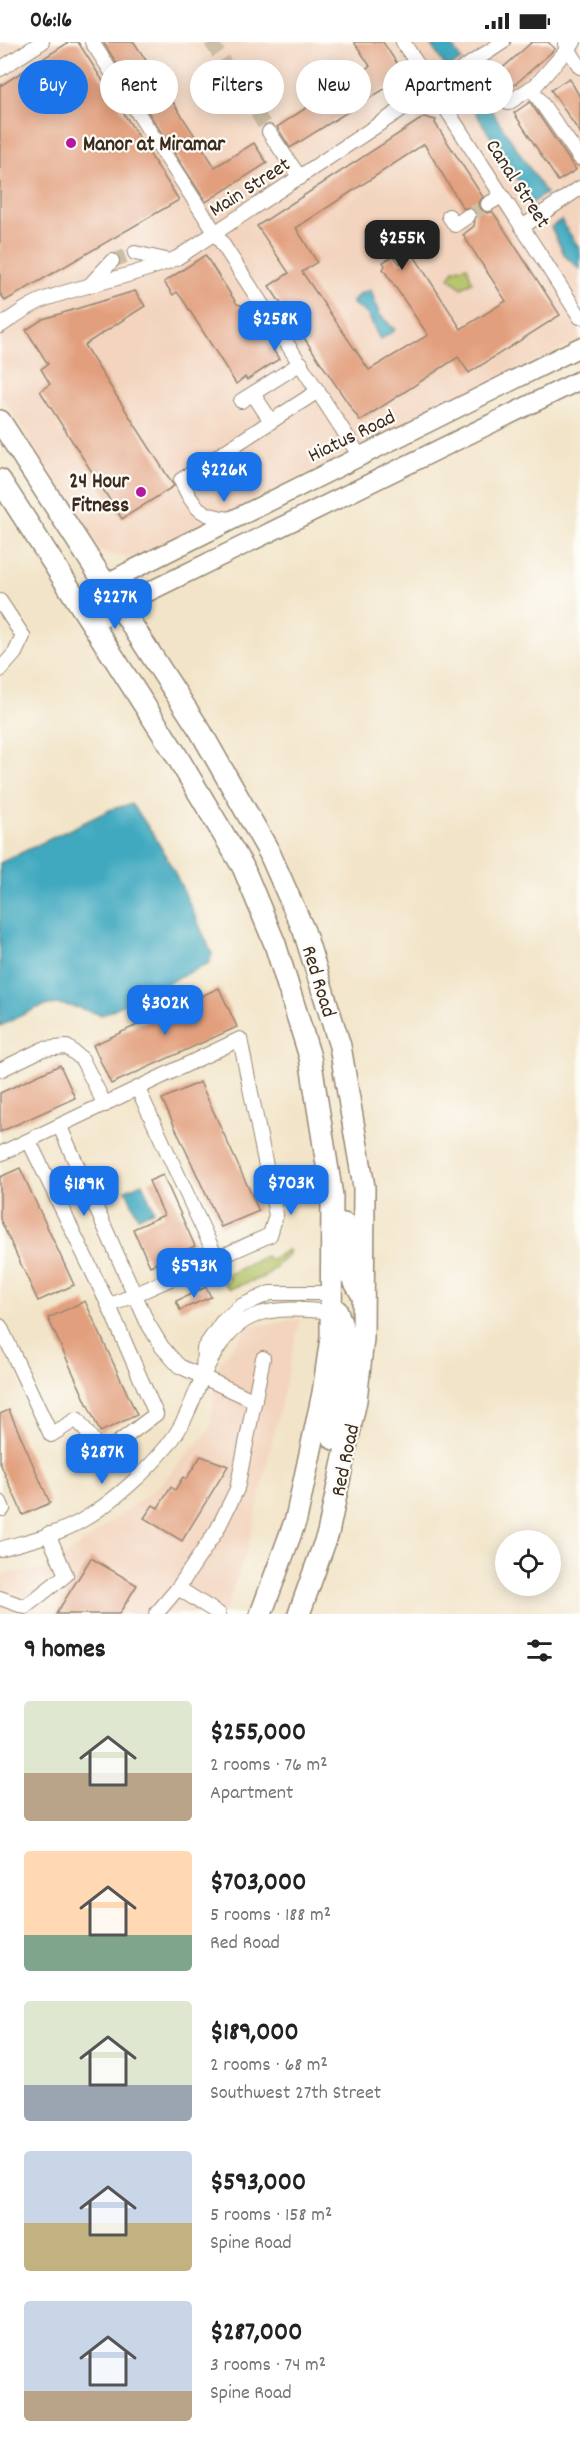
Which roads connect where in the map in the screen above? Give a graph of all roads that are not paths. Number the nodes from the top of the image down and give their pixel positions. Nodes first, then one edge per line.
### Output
1 (42, 42) edge
2 (92, 42) edge
3 (403, 42) edge
4 (503, 42) edge
5 (569, 44) edge
6 (415, 60) edge
7 (477, 60) edge
8 (580, 67) edge
9 (0, 69) edge
10 (531, 88) junction
11 (513, 100) edge
12 (396, 114) edge
13 (450, 114) edge
14 (269, 132) tunnel mouth
15 (580, 158) edge
16 (300, 178) junction
17 (580, 188) edge
18 (502, 196) junction
19 (488, 204) tunnel mouth
20 (449, 216) dead end
21 (468, 216) tunnel mouth
22 (522, 227) junction
23 (218, 233) junction
24 (135, 253) tunnel mouth
25 (112, 261) tunnel mouth
26 (170, 261) junction
27 (88, 287) junction
28 (580, 317) edge
29 (1, 324) edge
30 (580, 346) edge
31 (301, 363) junction
32 (580, 380) edge
33 (318, 391) junction
34 (254, 394) junction
35 (241, 401) dead end
36 (0, 421) edge
37 (271, 421) junction
38 (359, 455) junction
39 (0, 480) edge
40 (232, 519) junction
41 (104, 583) junction
42 (78, 599) junction
43 (0, 601) edge
44 (119, 607) junction
45 (93, 622) junction
46 (0, 670) edge
47 (0, 1070) edge
48 (138, 1089) junction
49 (105, 1105) junction
50 (60, 1127) junction
51 (321, 1130) junction
52 (29, 1141) junction
53 (0, 1154) edge
54 (217, 1258) junction
55 (136, 1295) junction
56 (363, 1296) junction
57 (332, 1302) junction
58 (109, 1306) junction
59 (0, 1326) edge
60 (263, 1358) dead end
61 (203, 1376) junction
62 (255, 1401) junction
63 (338, 1489) junction
64 (48, 1534) junction
65 (0, 1549) edge
66 (178, 1588) junction
67 (0, 1598) edge
68 (156, 1614) edge
69 (219, 1614) edge
70 (261, 1614) edge
71 (299, 1614) edge

1 - 9 street
2 - 23 street
3 - 6 street, Canal Street
4 - 7 street, Main Street
5 - 8 street
5 - 10 street
10 - 11 street
10 - 15 street
12 - 16 street, Main Street
13 - 18 street, Canal Street
14 - 16 street
16 - 23 street, Main Street
17 - 22 street
18 - 19 street
18 - 22 street, Canal Street
20 - 21 street
22 - 28 street, Canal Street
23 - 26 street, Main Street
23 - 31 street
24 - 26 street
25 - 27 street
26 - 27 street, Main Street
27 - 29 street, Main Street
30 - 38 main road, Hiatus Road
31 - 33 street
31 - 34 street
32 - 44 main road
33 - 37 street
33 - 38 street
34 - 35 street
34 - 37 street
36 - 41 highway, Red Road
37 - 40 street
38 - 40 main road, Hiatus Road
39 - 42 highway, Red Road
40 - 41 main road, Hiatus Road
41 - 42 main road, Hiatus Road
41 - 44 highway, Red Road
42 - 45 highway, Red Road
43 - 46 street
44 - 45 main road
44 - 56 highway, Red Road
45 - 51 highway, Red Road
47 - 49 street
48 - 49 street
48 - 54 street
48 - 54 street
49 - 50 street
50 - 52 street
50 - 55 street
51 - 56 highway
51 - 57 highway, Red Road
52 - 53 street
52 - 58 street
54 - 55 street
55 - 58 street
55 - 61 street
56 - 63 highway, Red Road
57 - 61 street
57 - 61 street
57 - 63 highway
57 - 70 highway, Red Road
58 - 59 street
60 - 62 street
61 - 62 street
61 - 64 street
62 - 66 street
63 - 71 highway, Red Road
64 - 65 street
64 - 67 street
66 - 68 street
66 - 69 street

